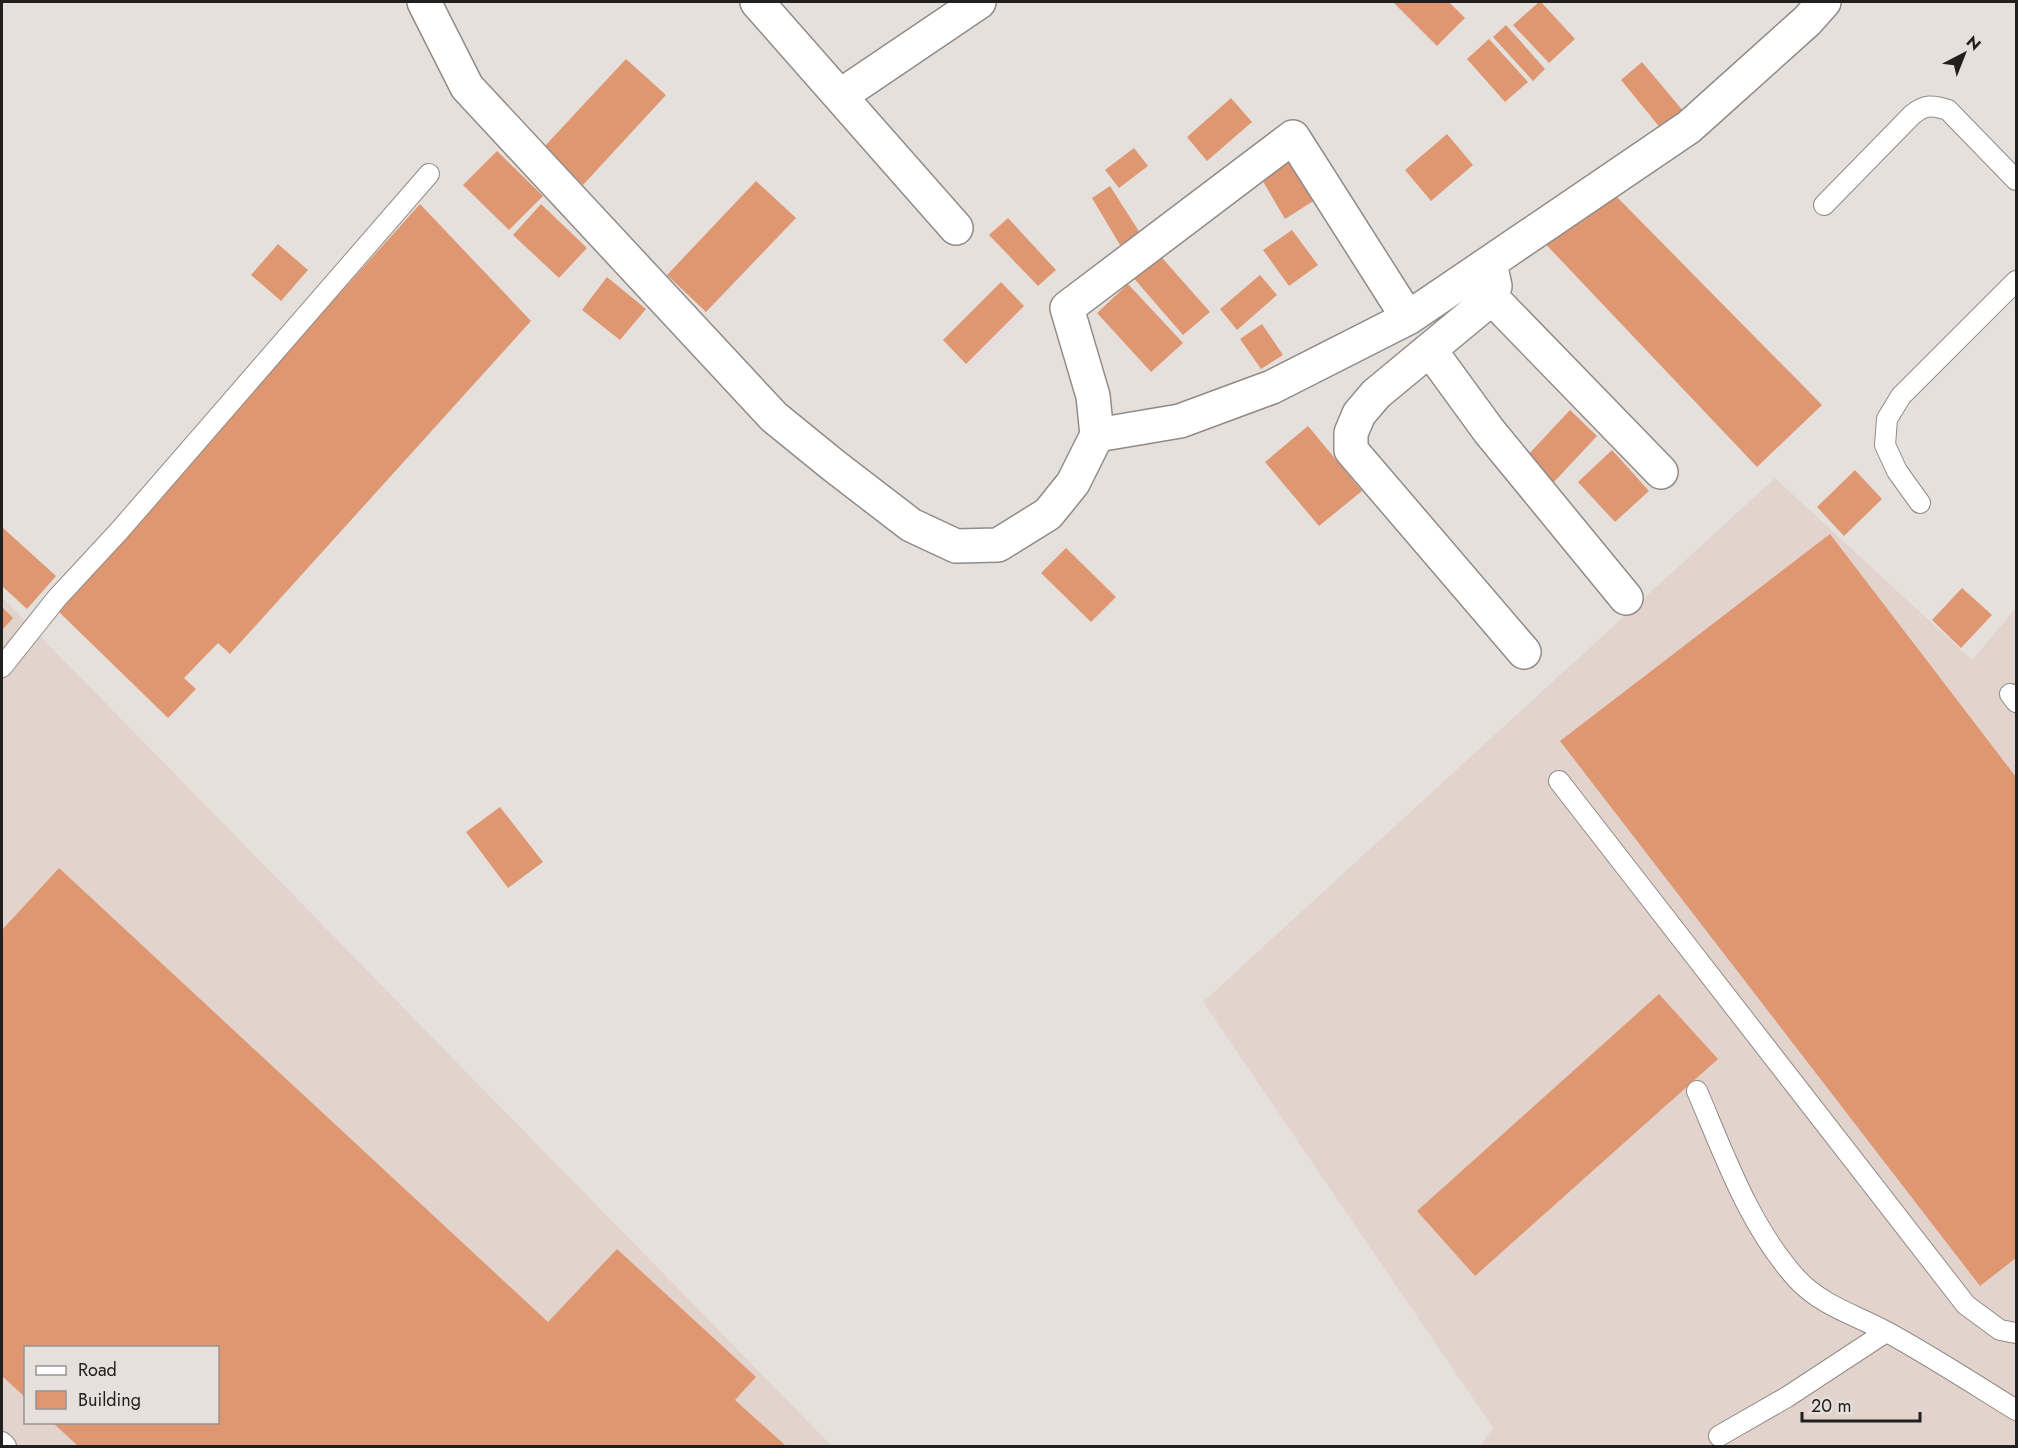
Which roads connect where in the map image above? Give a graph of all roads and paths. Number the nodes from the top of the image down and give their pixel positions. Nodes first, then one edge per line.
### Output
1 (424, 2) edge
2 (757, 2) edge
3 (979, 2) edge
4 (1824, 2) edge
5 (840, 96) junction
6 (429, 174) dead end
7 (2016, 180) edge
8 (1824, 205) dead end
9 (956, 228) dead end
10 (1490, 263) junction
11 (2014, 290) edge
12 (1492, 298) junction
13 (1408, 318) junction
14 (1430, 350) junction
15 (1097, 435) junction
16 (1661, 472) dead end
17 (1920, 503) dead end
18 (1626, 598) dead end
19 (1524, 652) dead end
20 (2, 667) edge
21 (1559, 781) dead end
22 (1697, 1091) dead end
23 (1887, 1332) junction
24 (2016, 1333) edge
25 (2016, 1410) edge
26 (1719, 1436) dead end
27 (2, 1442) edge
28 (6, 1446) edge

1 - 15 street
2 - 5 street
3 - 5 street
4 - 10 street
5 - 9 street
6 - 20 lane
7 - 8 lane
10 - 12 street
10 - 13 street
11 - 17 lane
12 - 14 street
12 - 16 street
13 - 15 street
13 - 15 street
14 - 18 street
14 - 19 street
21 - 24 lane
22 - 23 lane
23 - 25 lane
23 - 26 lane
27 - 28 lane

